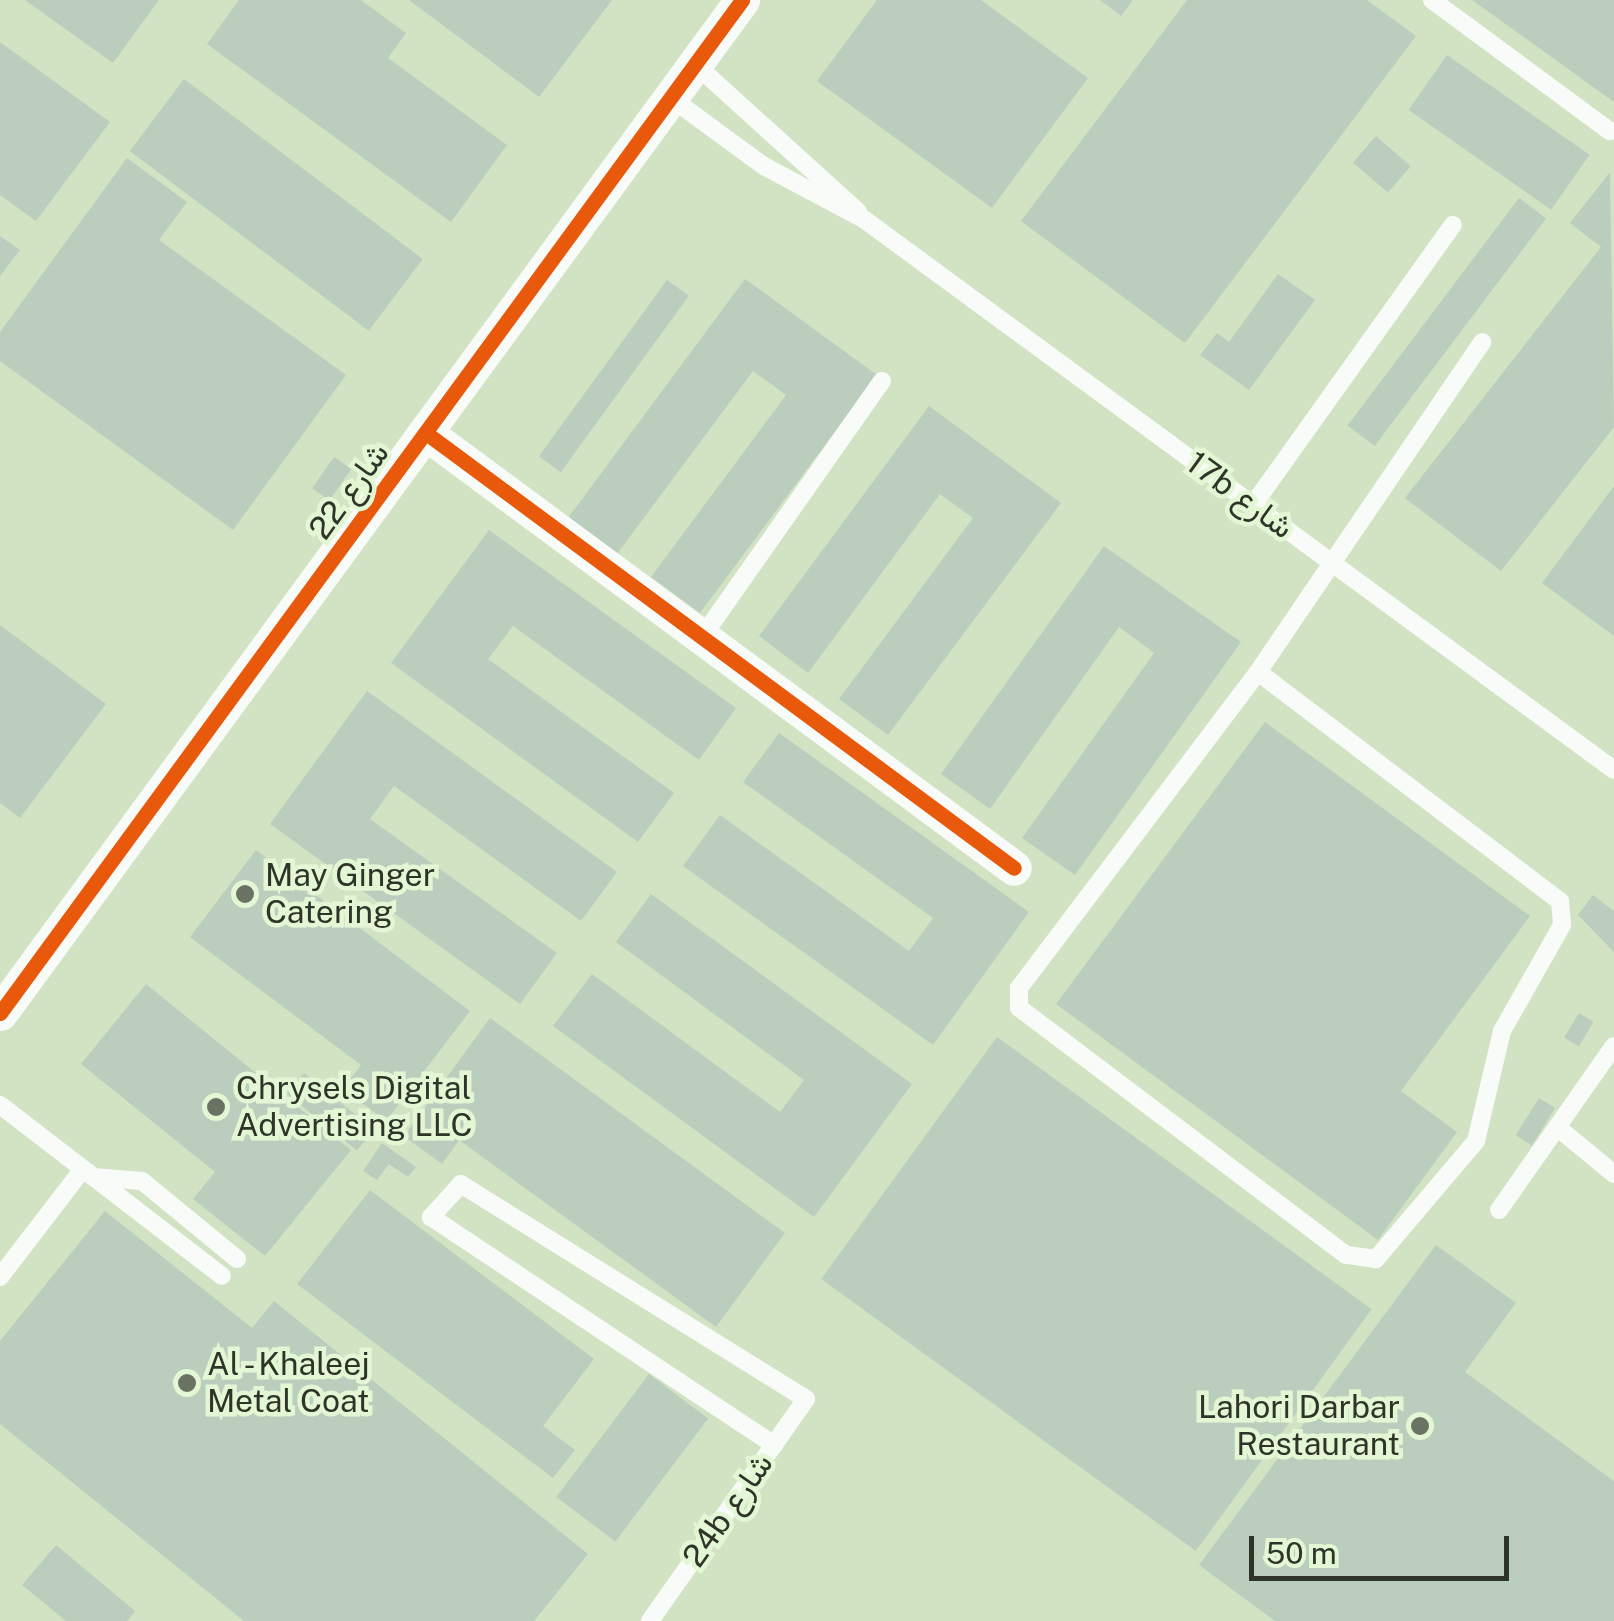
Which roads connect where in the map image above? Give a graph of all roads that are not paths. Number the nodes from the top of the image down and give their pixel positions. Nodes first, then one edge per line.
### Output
1 (742, 0) edge
2 (1432, 0) edge
3 (695, 64) junction
4 (670, 98) junction
5 (1610, 130) dead end
6 (865, 220) junction
7 (1452, 225) dead end
8 (1482, 342) dead end
9 (882, 380) dead end
10 (426, 433) junction
11 (1253, 505) junction
12 (1330, 562) junction
13 (702, 637) junction
14 (1258, 672) junction
15 (1614, 770) edge
16 (1014, 868) dead end
17 (0, 1013) edge
18 (1614, 1046) edge
19 (0, 1105) edge
20 (1557, 1127) junction
21 (88, 1173) junction
22 (1614, 1174) edge
23 (1498, 1210) dead end
24 (237, 1258) dead end
25 (222, 1276) dead end
26 (0, 1277) edge
27 (774, 1445) junction
28 (650, 1621) edge

1 - 3 street, شارع 22
2 - 5 lane
3 - 4 street, شارع 22
3 - 6 lane, 17b شارع
4 - 6 lane, 17b شارع
4 - 10 street, شارع 22
6 - 11 lane, 17b شارع
7 - 11 lane
8 - 12 lane
9 - 13 lane
10 - 13 street
10 - 17 street, شارع 22
11 - 12 lane, 17b شارع
12 - 14 lane
12 - 15 lane, 17b شارع
13 - 16 street
14 - 14 lane
18 - 20 lane
19 - 21 lane
20 - 22 lane
20 - 23 lane
21 - 24 lane
21 - 25 lane
21 - 26 lane
27 - 27 lane, 24b شارع
27 - 28 lane, 24b شارع

